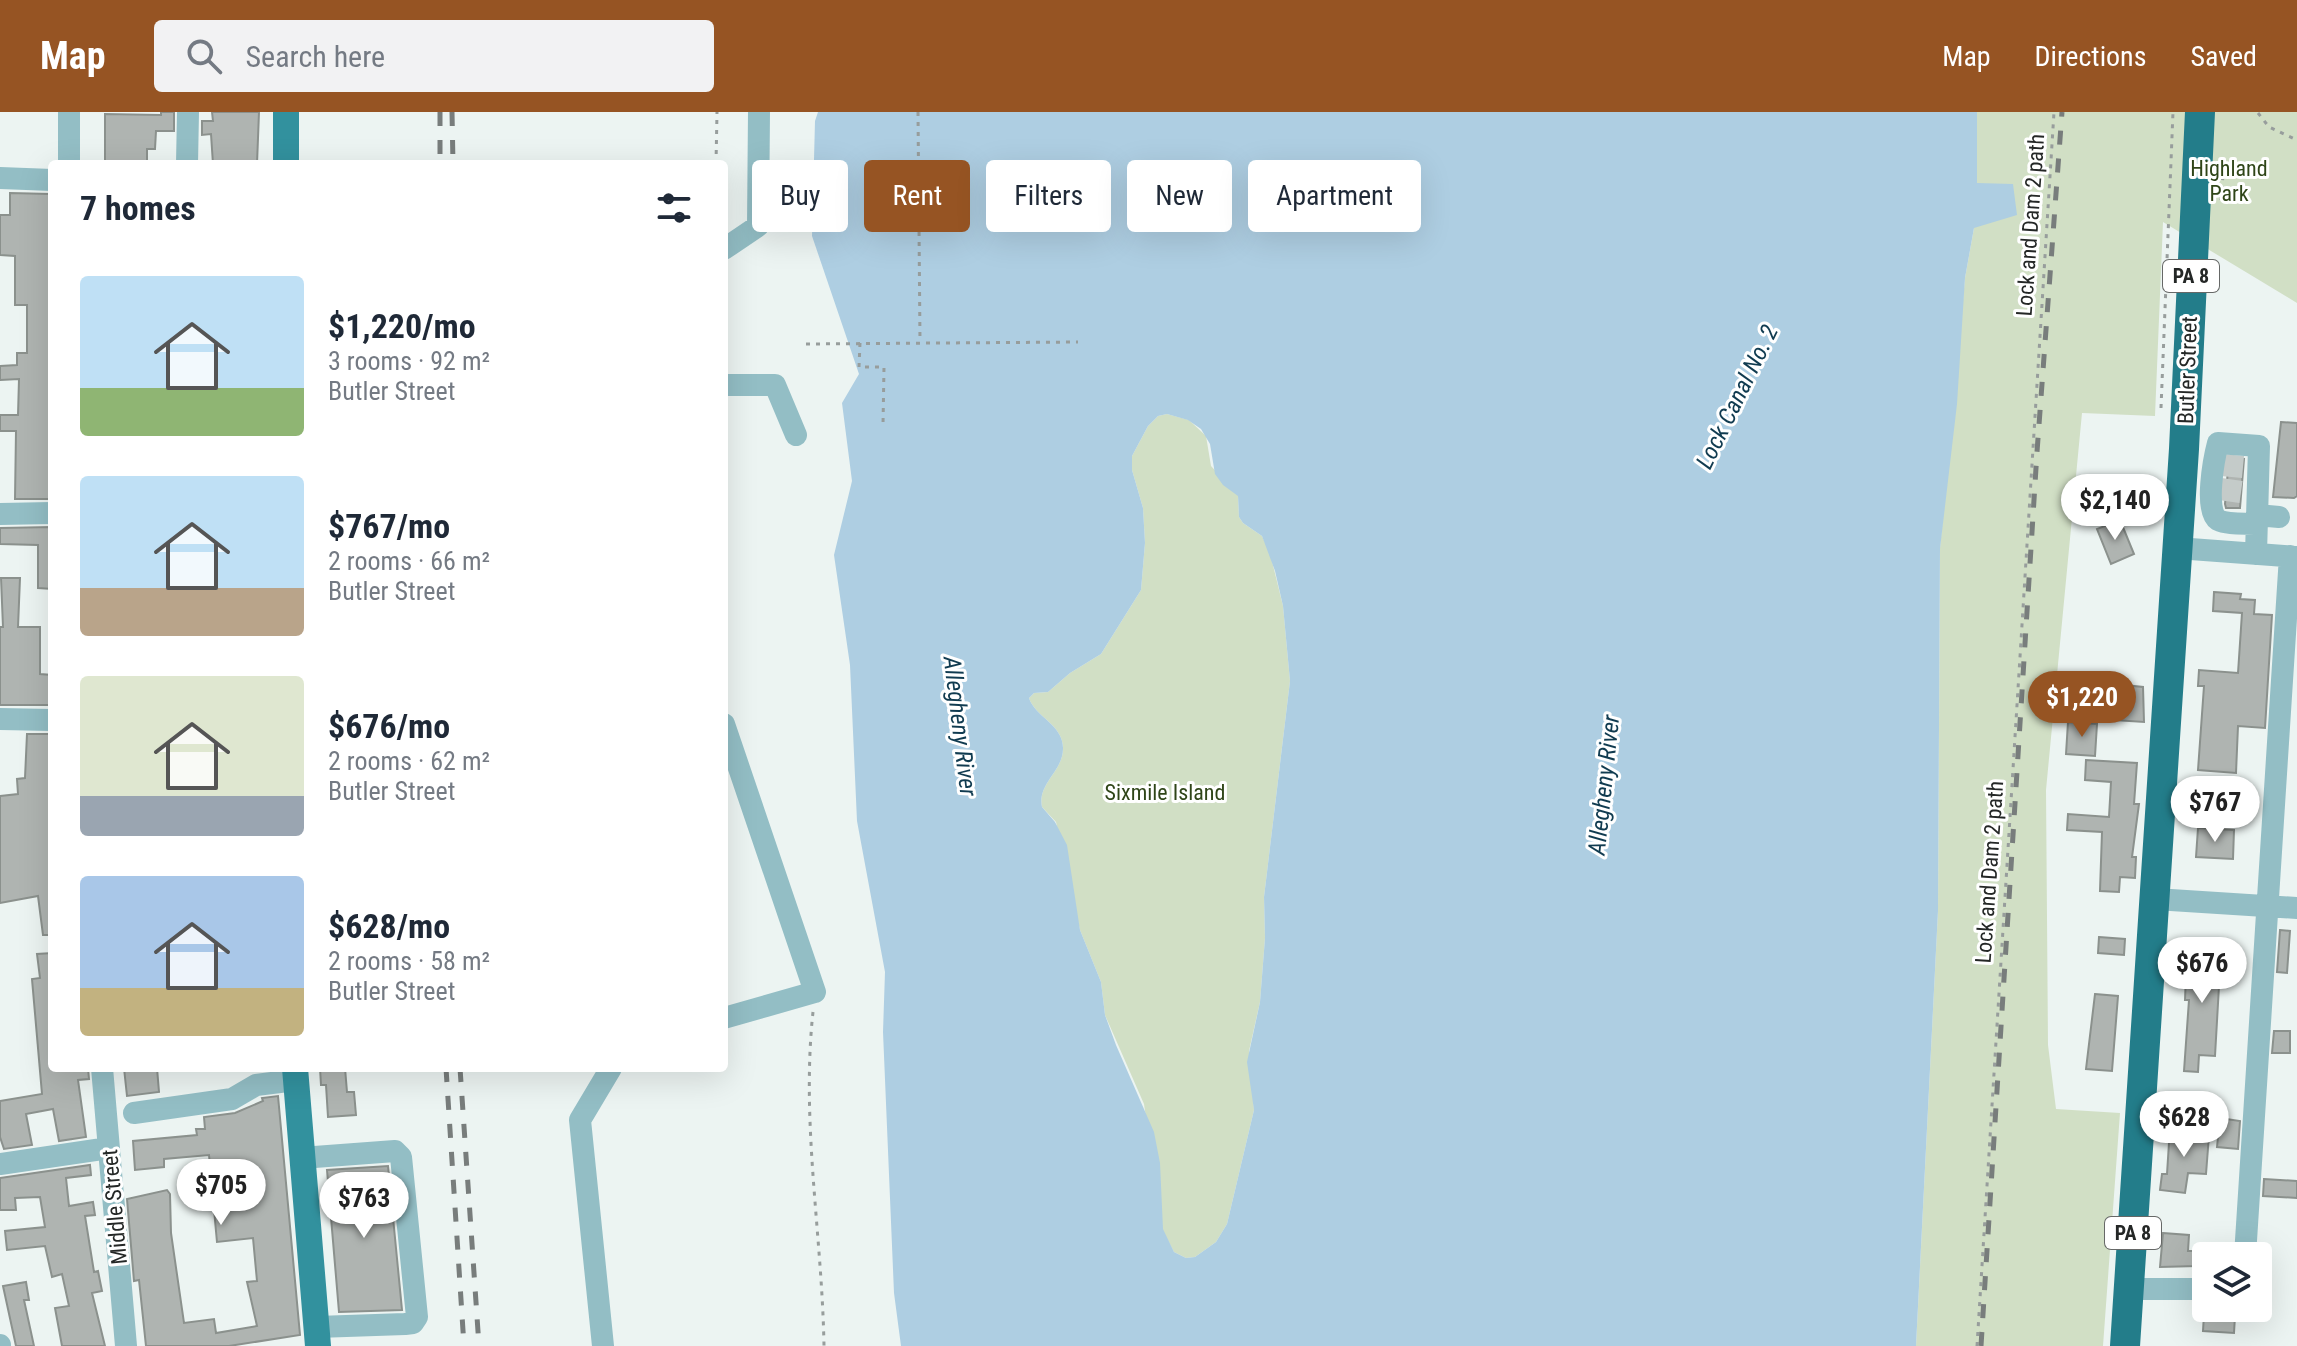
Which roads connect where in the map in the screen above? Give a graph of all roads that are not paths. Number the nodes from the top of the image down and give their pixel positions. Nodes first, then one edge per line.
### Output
1 (69, 112) edge
2 (188, 112) edge
3 (286, 112) edge
4 (759, 112) edge
5 (2200, 112) edge
6 (69, 160) edge
7 (187, 160) edge
8 (286, 160) edge
9 (0, 178) edge
10 (48, 180) edge
11 (728, 246) edge
12 (728, 385) edge
13 (796, 435) dead end
14 (2184, 449) junction
15 (2231, 463) junction
16 (2246, 503) junction
17 (48, 513) edge
18 (0, 514) edge
19 (2177, 548) junction
20 (2256, 554) junction
21 (2294, 556) edge
22 (0, 719) edge
23 (48, 720) edge
24 (728, 736) edge
25 (2155, 899) junction
26 (2266, 906) junction
27 (2297, 908) edge
28 (728, 1017) edge
29 (102, 1072) edge
30 (609, 1072) edge
31 (296, 1074) edge
32 (134, 1113) dead end
33 (109, 1148) junction
34 (301, 1158) junction
35 (0, 1164) edge
36 (2246, 1242) edge
37 (2129, 1289) junction
38 (2192, 1289) edge
39 (318, 1336) edge
40 (126, 1346) edge
41 (603, 1346) edge
42 (2125, 1346) edge

1 - 6 street
2 - 7 street
3 - 8 main road
4 - 11 street
5 - 14 highway, Butler Street / PA 8
9 - 10 street
12 - 13 street
14 - 15 street
14 - 19 highway, Butler Street / PA 8
15 - 16 street
15 - 16 street
16 - 20 street
17 - 18 street
19 - 20 street
19 - 25 highway, Butler Street / PA 8
20 - 21 street
21 - 26 street
22 - 23 street
24 - 28 street
25 - 26 street
25 - 37 highway, Butler Street / PA 8
26 - 27 street
26 - 36 street
29 - 33 street, Middle Street
30 - 41 street
31 - 32 street
31 - 34 main road
33 - 35 street
33 - 40 street, Middle Street
34 - 39 main road
34 - 39 street
37 - 38 street
37 - 42 highway, Butler Street / PA 8

